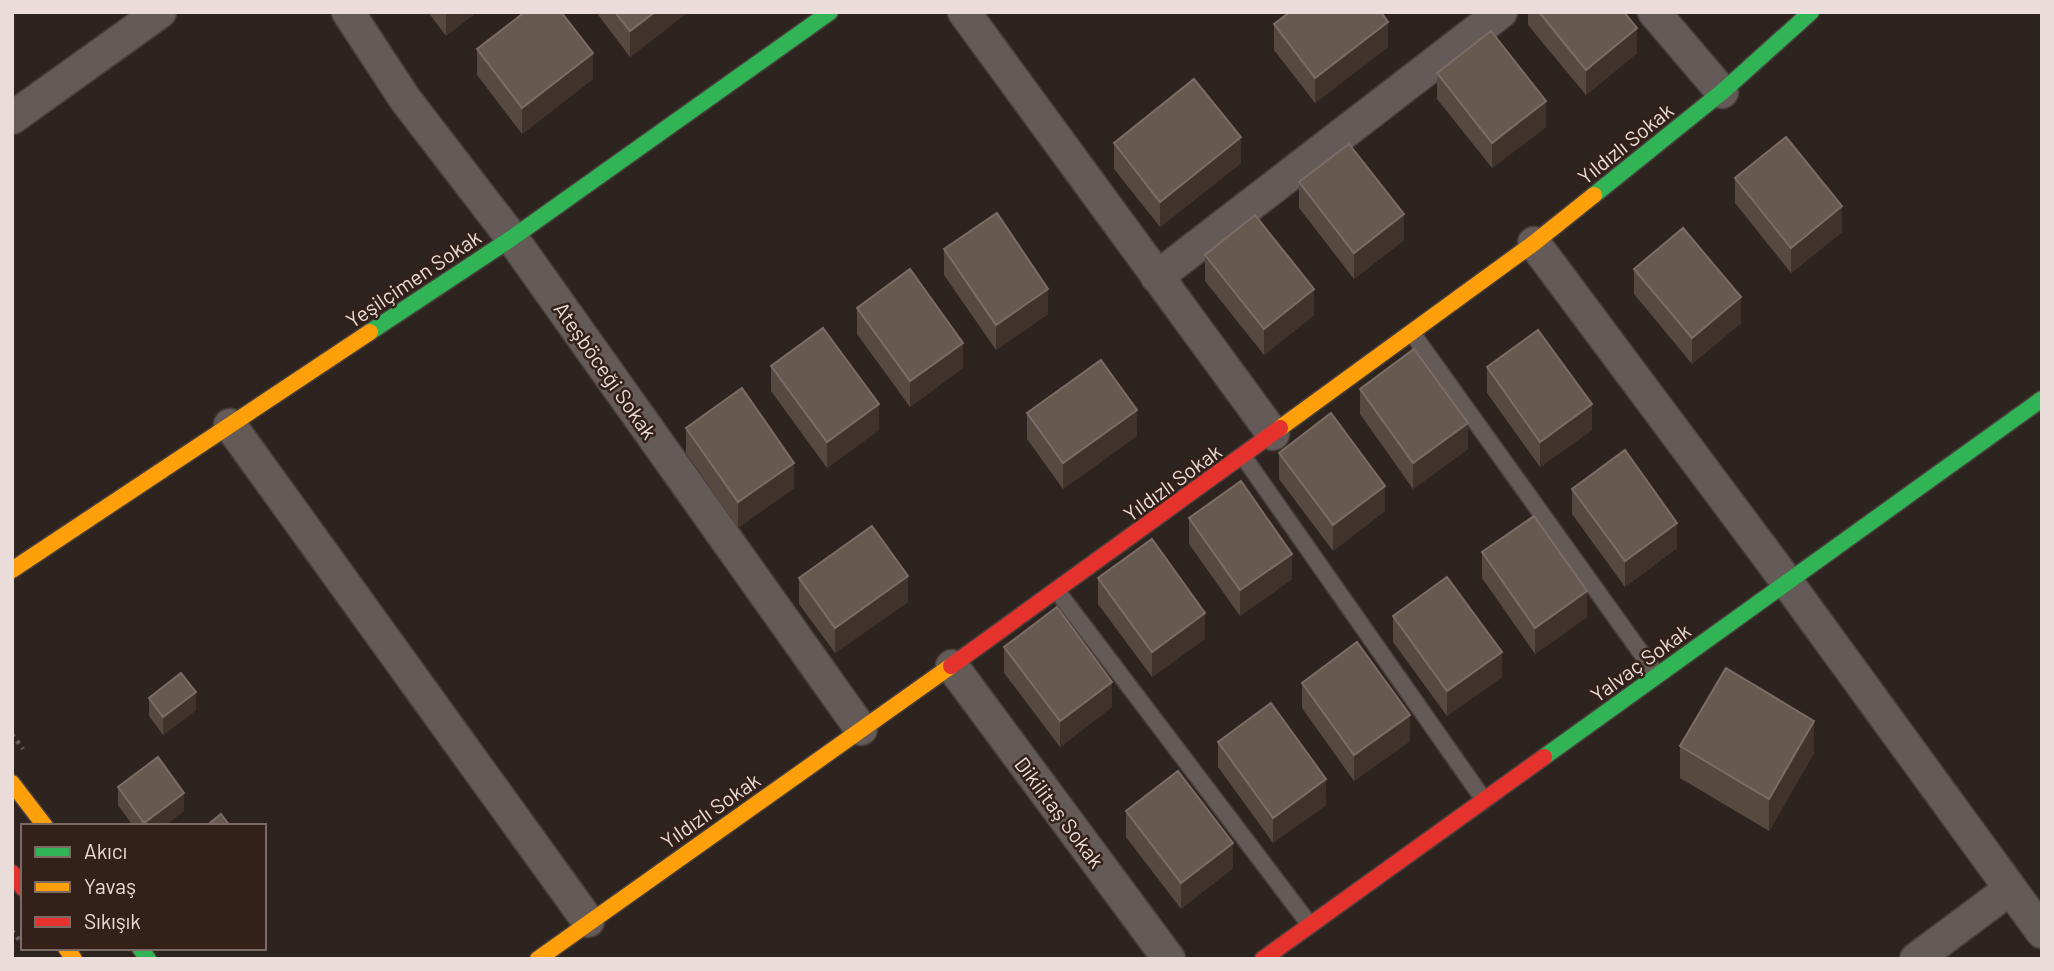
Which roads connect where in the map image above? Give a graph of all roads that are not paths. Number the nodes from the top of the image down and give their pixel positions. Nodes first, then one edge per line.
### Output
1 (160, 12) edge
2 (348, 12) edge
3 (830, 12) edge
4 (964, 12) edge
5 (1501, 12) edge
6 (1654, 12) edge
7 (1811, 12) edge
8 (1722, 92) junction
9 (12, 118) edge
10 (512, 238) junction
11 (1534, 243) junction
12 (1157, 278) junction
13 (1412, 332) junction
14 (2042, 399) edge
15 (230, 425) junction
16 (1273, 434) junction
17 (1243, 456) junction
18 (12, 570) edge
19 (1787, 582) junction
20 (1057, 591) junction
21 (952, 666) junction
22 (1657, 675) junction
23 (861, 729) junction
24 (12, 783) edge
25 (1483, 800) junction
26 (43, 824) edge
27 (2010, 889) junction
28 (589, 921) junction
29 (1310, 925) junction
30 (2042, 932) edge
31 (538, 959) edge
32 (1169, 959) edge
33 (1263, 959) edge
34 (1916, 959) edge

1 - 9 street
2 - 10 street, Ateşböceği Sokak
3 - 10 street, Yeşilçimen Sokak
4 - 12 street
5 - 12 street
6 - 8 street
7 - 8 street, Yıldızlı Sokak
8 - 11 street, Yıldızlı Sokak
10 - 15 street, Yeşilçimen Sokak
10 - 23 street, Ateşböceği Sokak
11 - 13 street, Yıldızlı Sokak
11 - 19 street
12 - 16 street
13 - 16 street, Yıldızlı Sokak
13 - 22 lane
14 - 19 street, Yalvaç Sokak
15 - 18 street, Yeşilçimen Sokak
15 - 28 street
16 - 17 street, Yıldızlı Sokak
17 - 20 street, Yıldızlı Sokak
17 - 25 lane
19 - 22 street, Yalvaç Sokak
19 - 27 street
20 - 21 street, Yıldızlı Sokak
20 - 29 lane
21 - 23 street, Yıldızlı Sokak
21 - 32 street, Dikilitaş Sokak
22 - 25 street, Yalvaç Sokak
23 - 28 street, Yıldızlı Sokak
24 - 26 street
25 - 29 street, Yalvaç Sokak
27 - 30 street
27 - 34 street
28 - 31 street, Yıldızlı Sokak
29 - 33 street, Yalvaç Sokak

